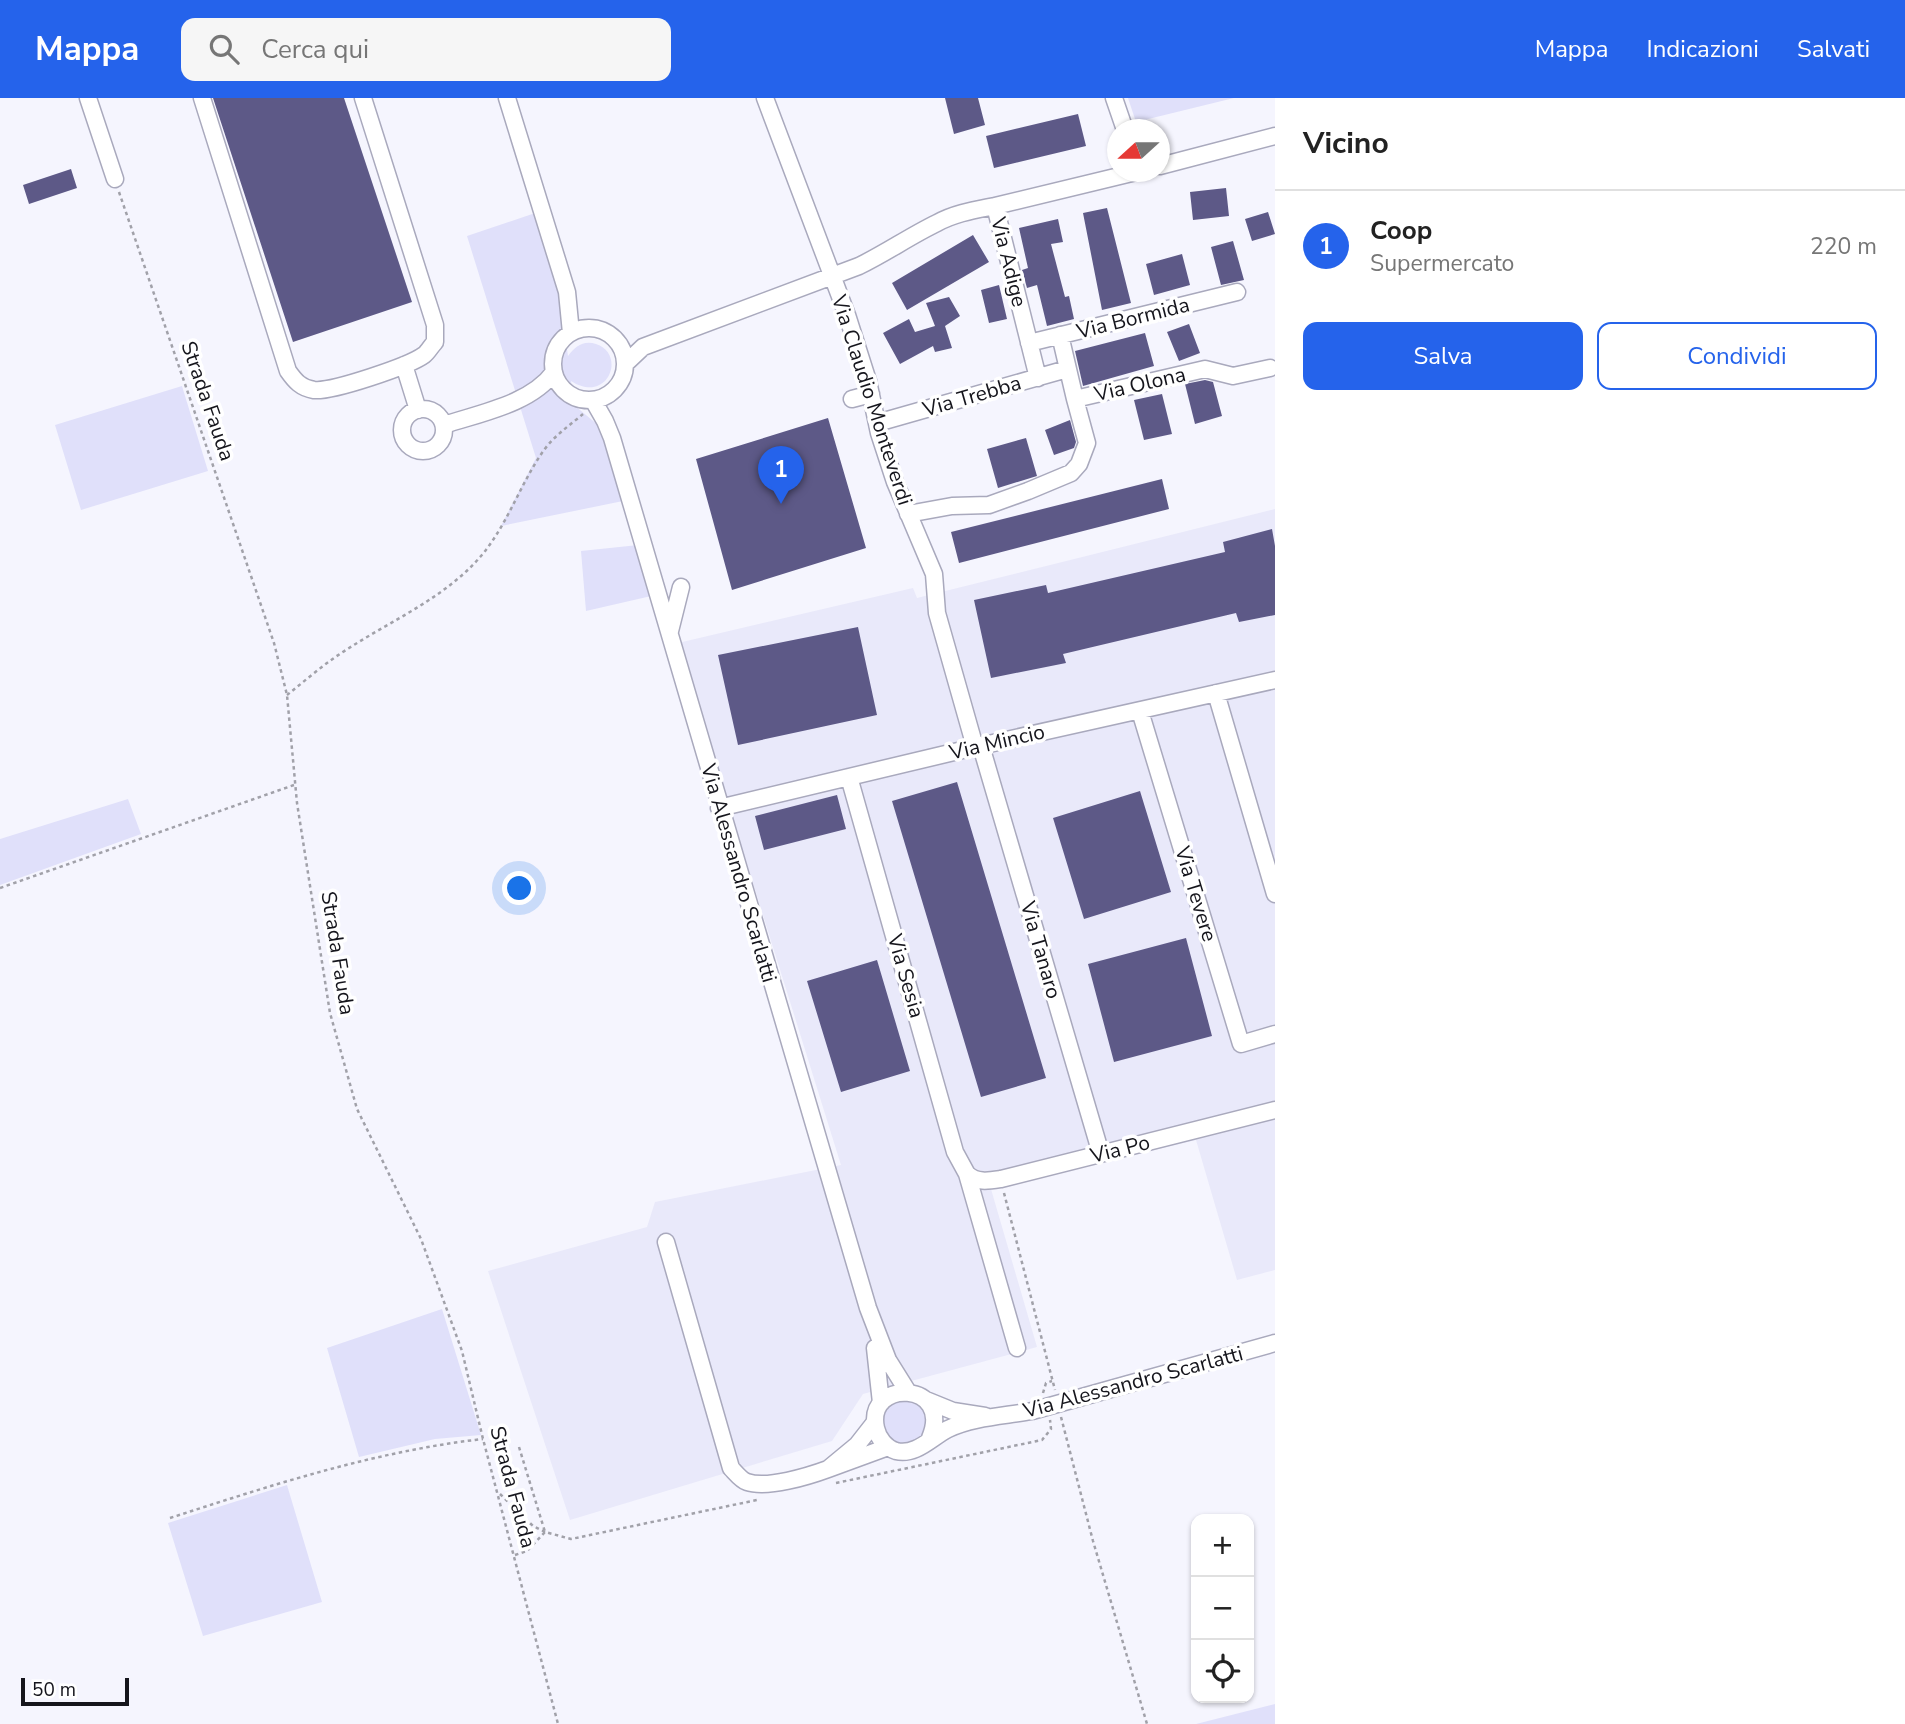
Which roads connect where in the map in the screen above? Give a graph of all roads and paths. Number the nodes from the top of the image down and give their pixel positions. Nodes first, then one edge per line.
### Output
1 (88, 98) edge
2 (202, 98) edge
3 (363, 98) edge
4 (507, 98) edge
5 (765, 98) edge
6 (1114, 98) edge
7 (1121, 119) edge
8 (1275, 136) edge
9 (1170, 163) edge
10 (115, 179) joint
11 (1107, 179) edge
12 (995, 206) junction
13 (832, 277) junction
14 (567, 292) junction
15 (1237, 292) dead end
16 (589, 328) junction
17 (571, 333) junction
18 (1060, 335) junction
19 (618, 343) junction
20 (1029, 343) junction
21 (643, 347) junction
22 (625, 364) junction
23 (404, 365) junction
24 (1270, 368) dead end
25 (1067, 369) junction
26 (554, 372) junction
27 (1038, 378) junction
28 (567, 393) junction
29 (611, 393) junction
30 (871, 394) junction
31 (526, 396) junction
32 (852, 399) dead end
33 (593, 400) junction
34 (1075, 400) junction
35 (418, 410) junction
36 (877, 423) junction
37 (444, 425) junction
38 (612, 438) junction
39 (908, 514) junction
40 (681, 587) dead end
41 (670, 634) junction
42 (1275, 680) edge
43 (1216, 693) junction
44 (286, 695) junction
45 (1140, 711) junction
46 (978, 746) junction
47 (849, 777) junction
48 (295, 785) junction
49 (719, 808) junction
50 (0, 888) edge
51 (1275, 894) edge
52 (1275, 1034) edge
53 (1275, 1110) edge
54 (1101, 1154) junction
55 (967, 1174) junction
56 (1001, 1179) junction
57 (666, 1242) dead end
58 (867, 1308) junction
59 (1275, 1343) edge
60 (1017, 1349) dead end
61 (1052, 1381) junction
62 (908, 1392) junction
63 (926, 1400) junction
64 (1051, 1402) junction
65 (881, 1403) junction
66 (991, 1417) junction
67 (875, 1422) junction
68 (930, 1438) junction
69 (483, 1439) junction
70 (520, 1447) dead end
71 (888, 1447) junction
72 (828, 1469) junction
73 (498, 1491) junction
74 (170, 1518) dead end
75 (558, 1724) edge
76 (1147, 1724) edge

1 - 10 street
2 - 23 street
3 - 23 street
4 - 14 street
5 - 13 street, Via Claudio Monteverdi
6 - 7 street
8 - 9 street
10 - 44 path, Strada Fauda
11 - 12 street, Via Adige
12 - 13 street
12 - 20 street, Via Adige
13 - 21 street
13 - 30 street, Via Claudio Monteverdi
14 - 16 street
14 - 17 street
15 - 18 street, Via Bormida
16 - 17 street
16 - 19 street
17 - 26 street
18 - 20 street, Via Bormida
18 - 25 street, Via Olona
19 - 21 street
19 - 22 street
20 - 27 street, Via Adige
21 - 22 street
22 - 29 street
23 - 35 street
24 - 34 street, Via Olona
25 - 27 street, Via Trebba
25 - 34 street, Via Olona
26 - 28 street
26 - 31 street
27 - 36 street, Via Trebba
28 - 31 street
28 - 33 street
29 - 33 street
29 - 38 street, Via Alessandro Scarlatti
30 - 32 street
30 - 36 street, Via Claudio Monteverdi
31 - 37 street
33 - 38 street, Via Alessandro Scarlatti
33 - 44 path
34 - 39 street
35 - 37 street
35 - 37 street
36 - 39 street, Via Claudio Monteverdi
38 - 41 street, Via Alessandro Scarlatti
39 - 46 street, Via Claudio Monteverdi
40 - 41 street
41 - 49 street, Via Alessandro Scarlatti
42 - 43 street, Via Mincio
43 - 45 street, Via Mincio
43 - 51 street
44 - 48 path, Strada Fauda
45 - 46 street, Via Mincio
45 - 52 street, Via Tevere
46 - 47 street, Via Mincio
46 - 54 street, Via Tanaro
47 - 49 street, Via Mincio
47 - 55 street, Via Sesia
48 - 50 path
48 - 69 path, Strada Fauda
49 - 58 street, Via Alessandro Scarlatti
53 - 54 street, Via Po
54 - 56 street, Via Po
55 - 56 street, Via Po
55 - 60 street, Via Sesia
56 - 61 path
57 - 72 street
58 - 62 street, Via Alessandro Scarlatti
58 - 65 street, Via Alessandro Scarlatti
59 - 64 street, Via Alessandro Scarlatti
61 - 64 path
61 - 64 path
62 - 63 street
62 - 65 street
63 - 66 street, Via Alessandro Scarlatti
63 - 68 street
64 - 66 street, Via Alessandro Scarlatti
64 - 76 path
65 - 67 street
66 - 68 street, Via Alessandro Scarlatti
67 - 71 street
67 - 72 street
68 - 71 street
69 - 73 path, Strada Fauda
69 - 74 path
70 - 73 path
71 - 72 street
73 - 75 path, Strada Fauda

